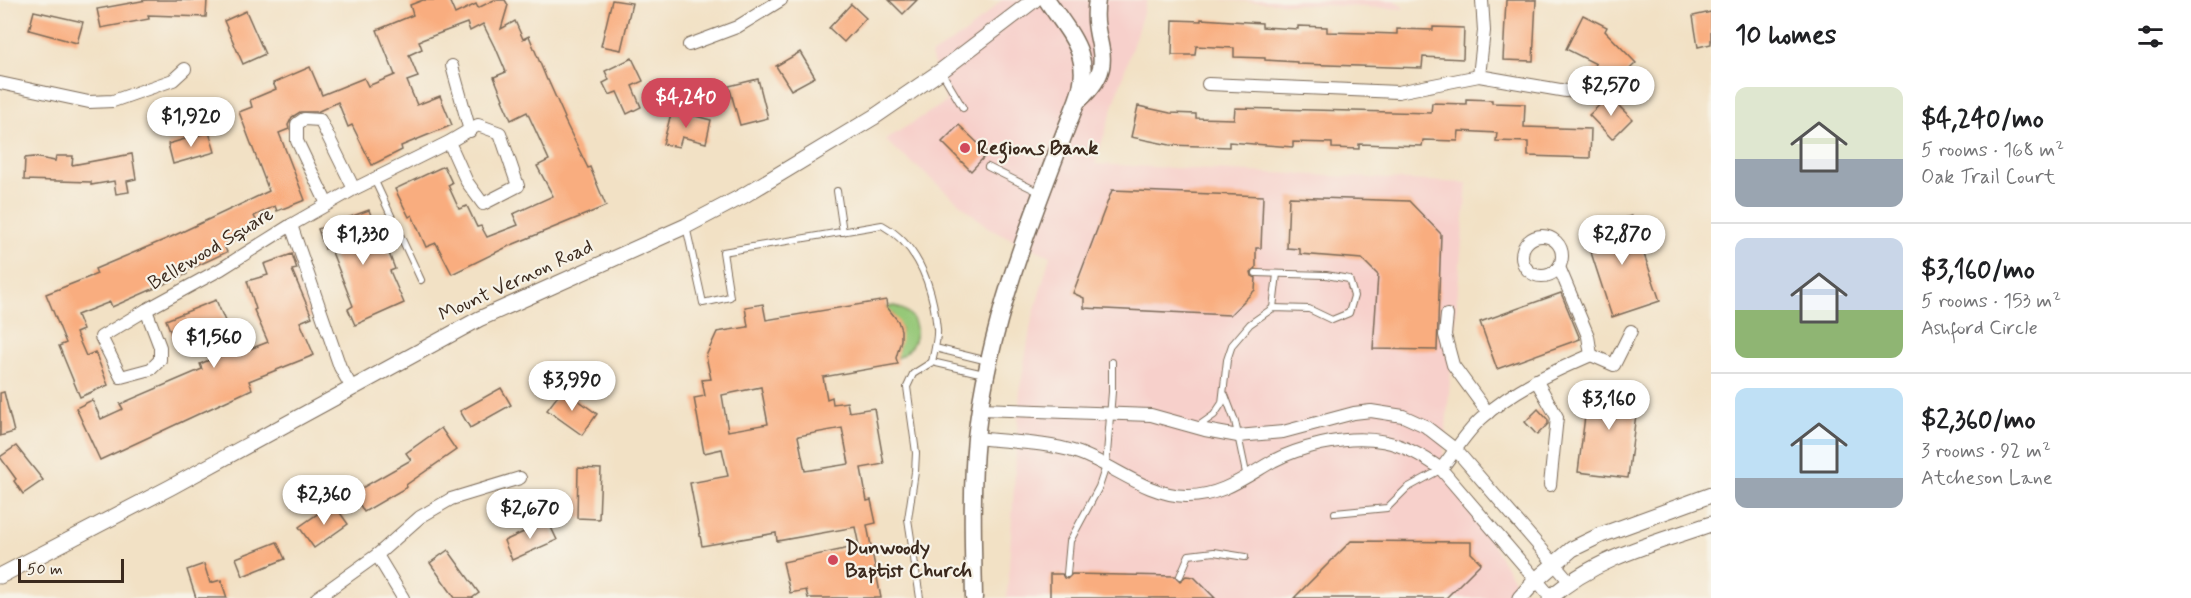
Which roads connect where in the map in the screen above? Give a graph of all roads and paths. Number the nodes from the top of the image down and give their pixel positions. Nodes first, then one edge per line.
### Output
1 (781, 0) edge
2 (1034, 0) edge
3 (1047, 0) edge
4 (1096, 0) edge
5 (1482, 0) edge
6 (689, 45) dead end
7 (452, 66) dead end
8 (185, 69) dead end
9 (941, 71) junction
10 (1479, 76) junction
11 (0, 83) edge
12 (1208, 84) dead end
13 (1566, 91) dead end
14 (1077, 101) junction
15 (963, 108) dead end
16 (470, 131) junction
17 (449, 142) junction
18 (988, 167) dead end
19 (374, 179) junction
20 (354, 189) junction
21 (837, 191) dead end
22 (1042, 194) junction
23 (327, 204) junction
24 (291, 225) junction
25 (686, 226) junction
26 (843, 232) junction
27 (1559, 267) dead end
28 (1256, 273) dead end
29 (1277, 274) junction
30 (421, 280) dead end
31 (1273, 308) junction
32 (146, 310) junction
33 (1448, 315) dead end
34 (1631, 331) dead end
35 (935, 348) junction
36 (1591, 356) junction
37 (932, 362) junction
38 (1112, 362) dead end
39 (988, 368) junction
40 (1536, 380) junction
41 (352, 388) junction
42 (1225, 394) junction
43 (980, 410) junction
44 (1110, 413) junction
45 (1488, 413) junction
46 (1197, 428) junction
47 (1238, 436) junction
48 (976, 438) junction
49 (1455, 450) junction
50 (1106, 466) junction
51 (1441, 469) junction
52 (520, 477) dead end
53 (1247, 478) junction
54 (1550, 485) dead end
55 (1711, 495) edge
56 (1335, 513) dead end
57 (1711, 524) edge
58 (377, 555) junction
59 (1245, 557) dead end
60 (1554, 565) junction
61 (1067, 574) dead end
62 (0, 576) edge
63 (1180, 576) dead end
64 (1536, 580) junction
65 (1570, 582) junction
66 (1550, 597) edge
67 (317, 598) edge
68 (403, 598) edge
69 (920, 598) edge
70 (974, 598) edge
71 (1520, 598) edge

1 - 6 street
2 - 9 street, Mount Vernon Road
3 - 14 main road
4 - 14 main road
5 - 10 street
7 - 16 street
8 - 11 street
9 - 15 lane
9 - 25 street, Mount Vernon Road
10 - 12 street
10 - 13 street
14 - 22 main road
16 - 17 street, Bellewood Square
16 - 17 street, Bellewood Square
17 - 19 street, Bellewood Square
18 - 22 lane
19 - 20 street, Bellewood Square
19 - 30 lane
20 - 23 street, Bellewood Square
20 - 23 street
21 - 26 lane
22 - 39 main road
23 - 24 street, Bellewood Square
24 - 32 street, Bellewood Square
24 - 41 street
25 - 26 lane
25 - 41 street, Mount Vernon Road
26 - 35 lane
27 - 36 street
28 - 29 lane
29 - 31 lane
29 - 31 lane
31 - 42 lane
32 - 32 street, Bellewood Square
33 - 45 street
34 - 36 street
35 - 37 lane
35 - 39 lane
36 - 40 street
37 - 39 lane
37 - 69 lane
38 - 44 lane
39 - 43 main road
40 - 45 street
40 - 54 street
41 - 62 street, Mount Vernon Road
42 - 46 lane
42 - 47 lane
43 - 44 street
43 - 48 main road
44 - 46 street
44 - 50 lane
45 - 49 street
46 - 47 street
47 - 49 street
47 - 53 lane
48 - 50 street
48 - 70 main road
49 - 51 street
49 - 60 street
50 - 53 street
50 - 61 lane
51 - 53 street
51 - 56 lane
51 - 64 street
52 - 58 street
55 - 60 street
57 - 65 street
58 - 67 street
58 - 68 street
59 - 63 lane
60 - 64 street
60 - 65 street
64 - 66 street
64 - 71 street
65 - 66 street

